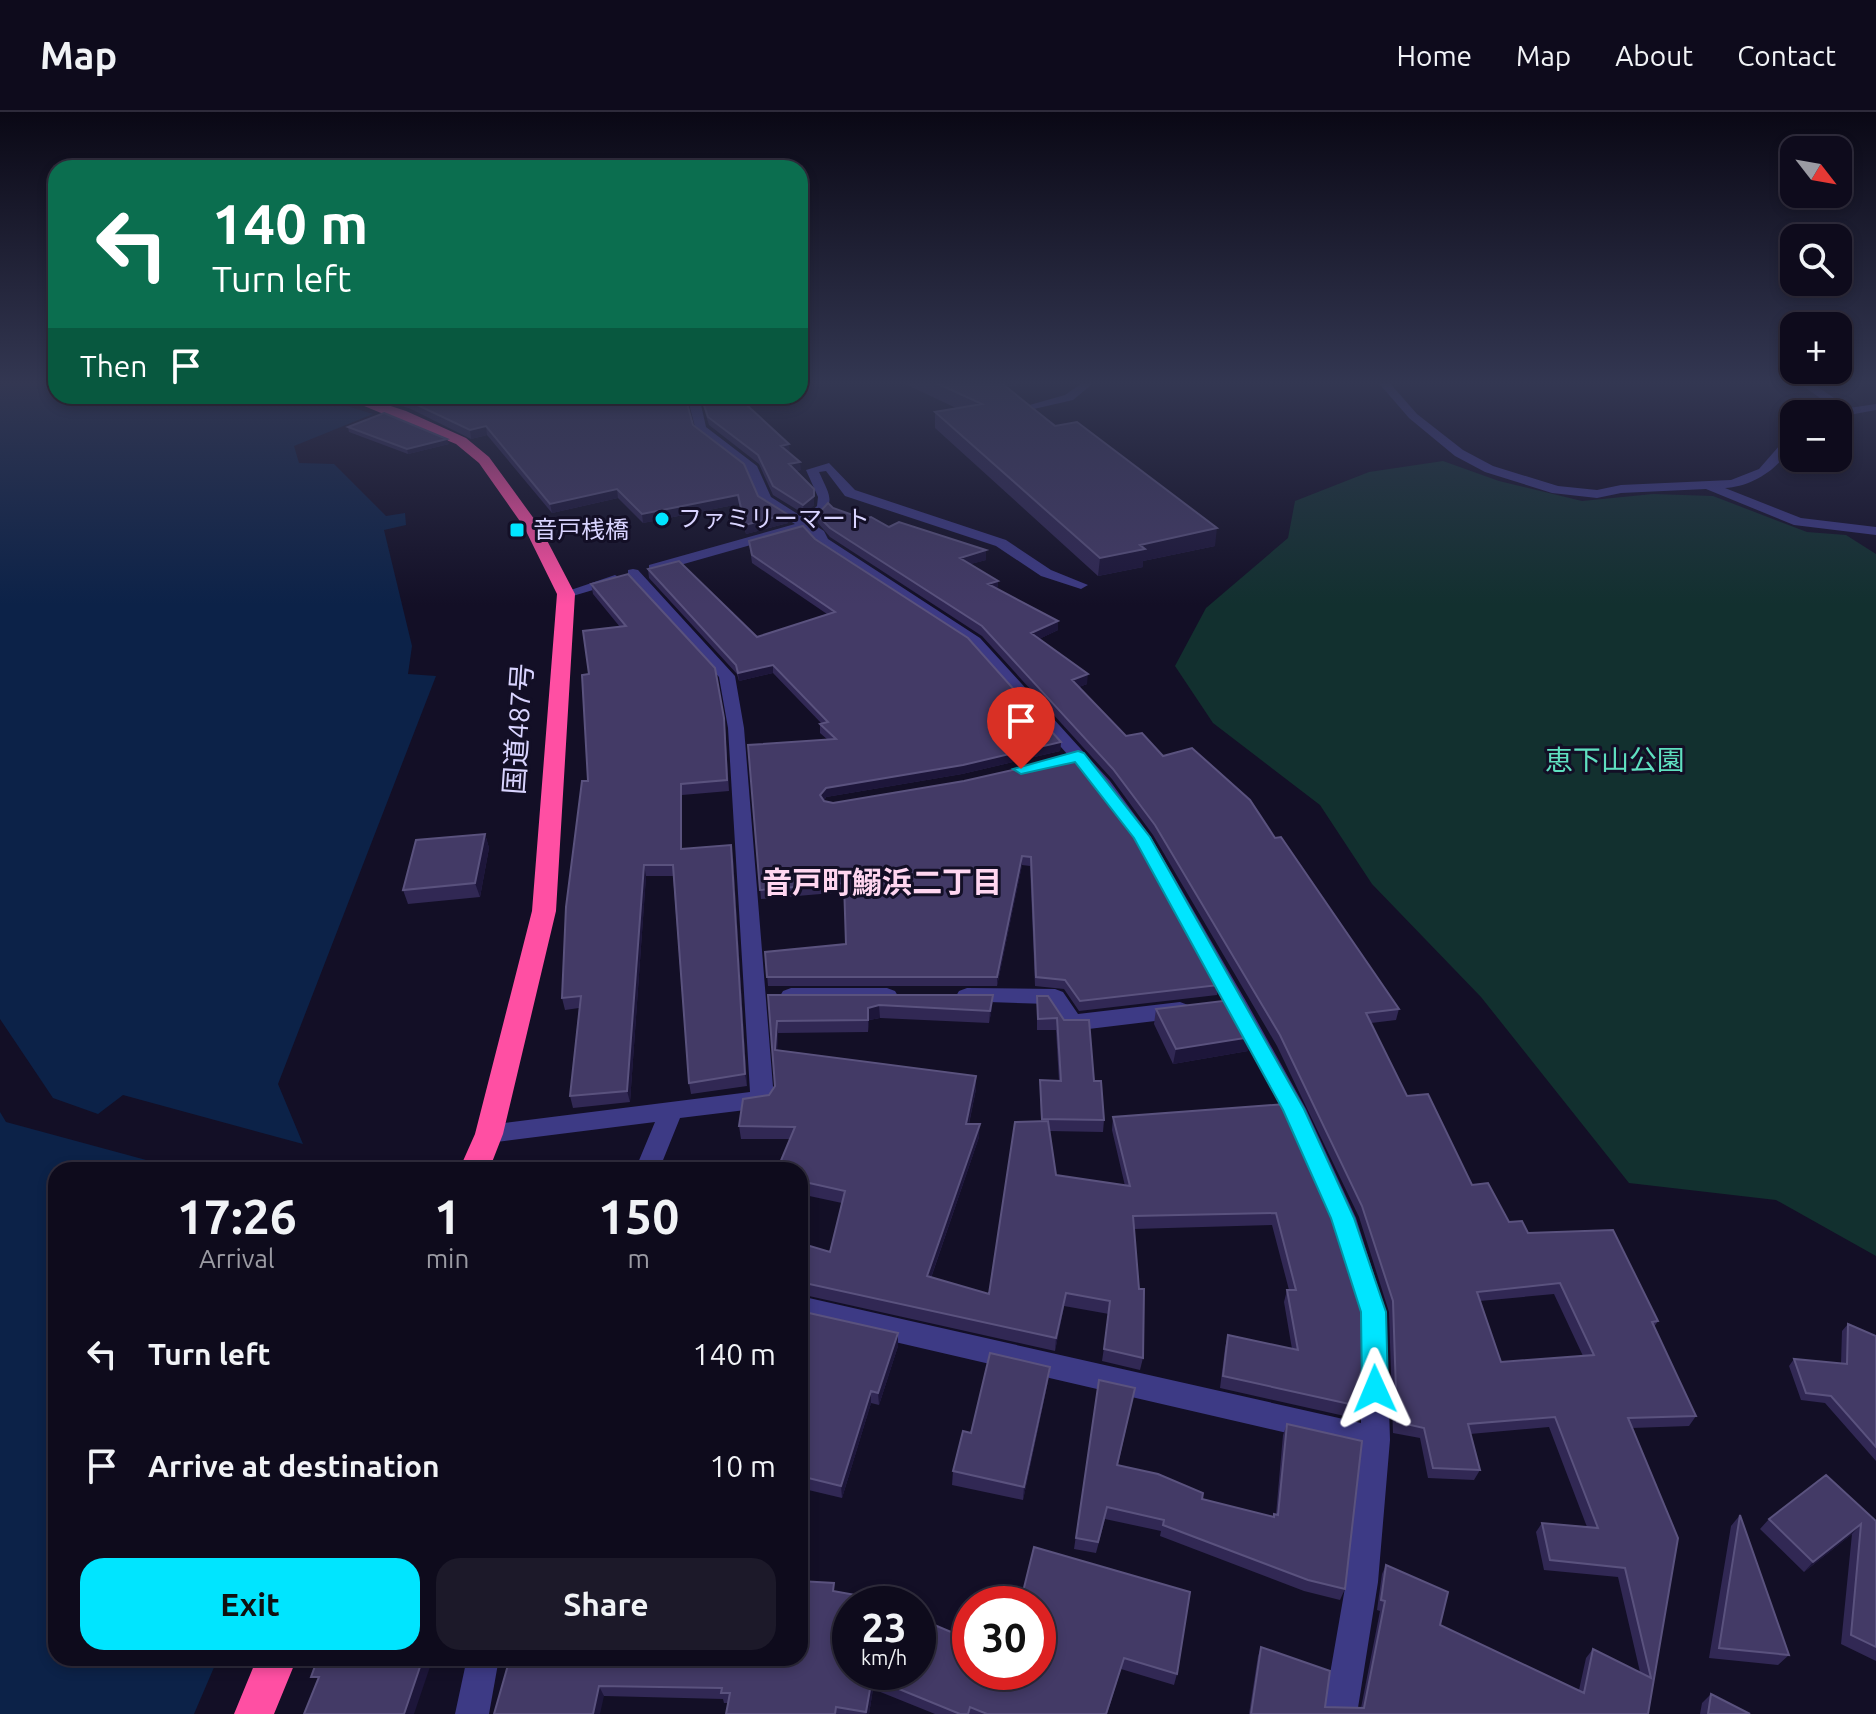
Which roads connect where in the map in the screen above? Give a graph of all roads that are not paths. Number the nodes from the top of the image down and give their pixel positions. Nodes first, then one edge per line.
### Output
1 (479, 456) edge
2 (736, 456) edge
3 (1465, 456) edge
4 (1776, 456) edge
5 (1707, 485) junction
6 (803, 526) junction
7 (1876, 531) edge
8 (633, 573) junction
9 (1081, 585) dead end
10 (566, 594) junction
11 (1078, 756) junction
12 (1050, 762) edge
13 (902, 996) edge
14 (948, 996) edge
15 (756, 997) junction
16 (1236, 1003) junction
17 (672, 1109) junction
18 (489, 1134) junction
19 (477, 1162) edge
20 (650, 1162) edge
21 (808, 1310) edge
22 (1376, 1440) junction
23 (274, 1666) edge
24 (481, 1666) edge
25 (254, 1714) edge
26 (472, 1714) edge
27 (1340, 1714) edge

1 - 10 highway
2 - 6 street
3 - 5 street
4 - 5 street
5 - 7 street
6 - 8 street
6 - 9 street
6 - 11 street
8 - 10 street
8 - 15 street
10 - 18 highway, 国道487号
11 - 12 street
11 - 16 street
13 - 15 street
14 - 16 street
15 - 17 street
16 - 22 street
17 - 18 street
17 - 20 street
18 - 19 highway, 国道487号
21 - 22 street
22 - 27 street
23 - 25 highway
24 - 26 street

